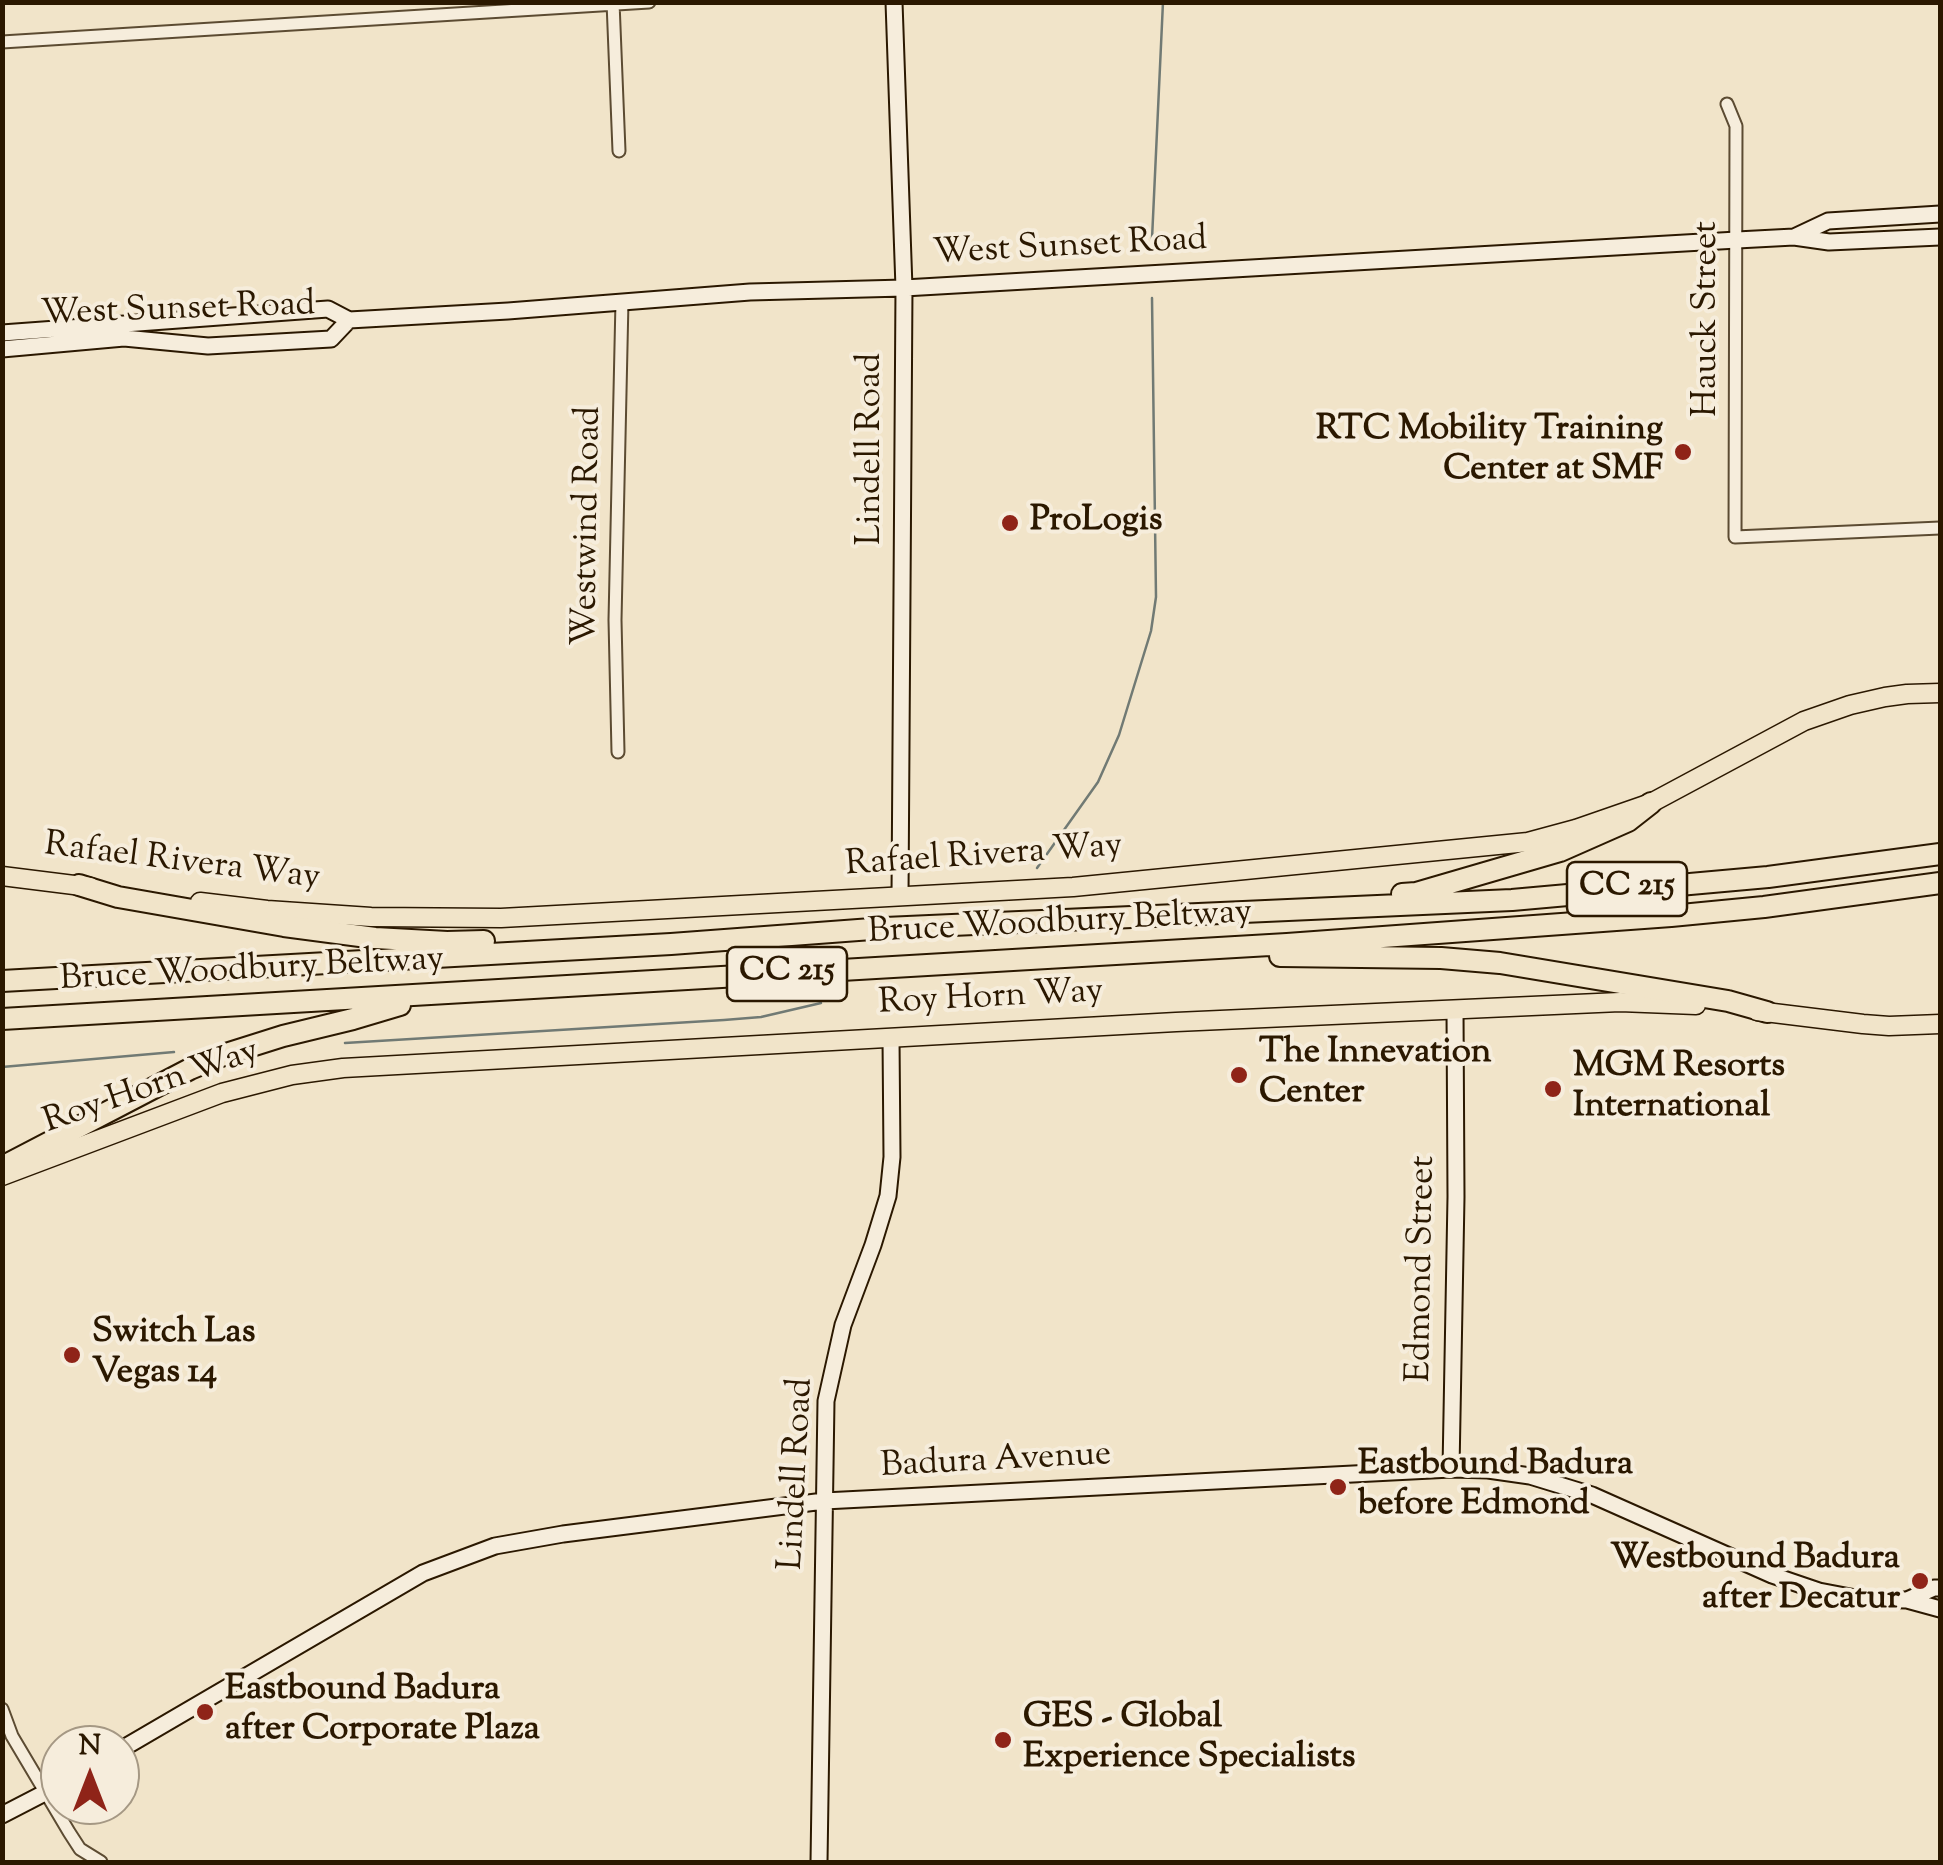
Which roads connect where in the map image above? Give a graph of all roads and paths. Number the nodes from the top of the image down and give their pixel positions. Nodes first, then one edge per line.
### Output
1 (649, 2) edge
2 (894, 2) edge
3 (613, 4) edge
4 (2, 42) edge
5 (1726, 104) dead end
6 (619, 151) dead end
7 (1940, 214) edge
8 (1794, 237) junction
9 (1940, 237) edge
10 (1737, 240) junction
11 (904, 288) junction
12 (622, 301) junction
13 (349, 320) junction
14 (2, 334) edge
15 (2, 350) edge
16 (1940, 528) edge
17 (1940, 690) edge
18 (618, 752) dead end
19 (1651, 802) junction
20 (1940, 854) edge
21 (2, 876) edge
22 (1940, 883) edge
23 (79, 886) junction
24 (900, 896) junction
25 (1312, 910) junction
26 (670, 944) junction
27 (1143, 952) junction
28 (2, 981) edge
29 (430, 995) junction
30 (1455, 1010) junction
31 (1767, 1012) junction
32 (2, 1019) edge
33 (1940, 1024) edge
34 (1890, 1026) junction
35 (1940, 1032) edge
36 (891, 1038) junction
37 (2, 1167) edge
38 (2, 1176) edge
39 (1452, 1470) junction
40 (824, 1501) junction
41 (1940, 1588) edge
42 (1907, 1600) junction
43 (1940, 1609) edge
44 (2, 1708) edge
45 (140, 1738) edge
46 (40, 1772) edge
47 (40, 1796) edge
48 (2, 1815) edge
49 (69, 1825) edge
50 (101, 1862) edge
51 (819, 1862) edge

1 - 3 street
2 - 11 main road, Lindell Road
3 - 4 street
3 - 6 street
5 - 10 street, Hauck Street
7 - 8 main road, West Sunset Road
8 - 9 main road, West Sunset Road
8 - 10 main road, West Sunset Road
10 - 11 main road, West Sunset Road
10 - 16 street, Hauck Street
11 - 12 main road, West Sunset Road
11 - 24 main road, Lindell Road
12 - 13 main road, West Sunset Road
12 - 18 street, Westwind Road
13 - 14 main road, West Sunset Road
13 - 15 main road, West Sunset Road
17 - 19 main road, Rafael Rivera Way
19 - 24 main road, Rafael Rivera Way
19 - 25 highway
20 - 25 highway, Bruce Woodbury Beltway / CC 215
21 - 23 main road, Rafael Rivera Way
22 - 27 highway, Bruce Woodbury Beltway / CC 215
23 - 24 main road, Rafael Rivera Way
23 - 26 highway
25 - 26 highway, Bruce Woodbury Beltway / CC 215
26 - 28 highway, Bruce Woodbury Beltway / CC 215
27 - 29 highway, Bruce Woodbury Beltway / CC 215
27 - 31 highway
29 - 32 highway, Bruce Woodbury Beltway / CC 215
29 - 37 highway
30 - 31 main road, Roy Horn Way
30 - 36 main road, Roy Horn Way
30 - 39 main road, Edmond Street
31 - 34 main road, Roy Horn Way
33 - 34 main road, Roy Horn Way
34 - 35 main road
36 - 38 main road, Roy Horn Way
36 - 40 main road, Lindell Road
39 - 40 main road, Badura Avenue
39 - 42 main road, Badura Avenue
40 - 45 main road, Badura Avenue
40 - 51 main road, Lindell Road
41 - 42 main road, Badura Avenue
42 - 43 main road, Badura Avenue
44 - 46 street
47 - 48 main road
49 - 50 street

